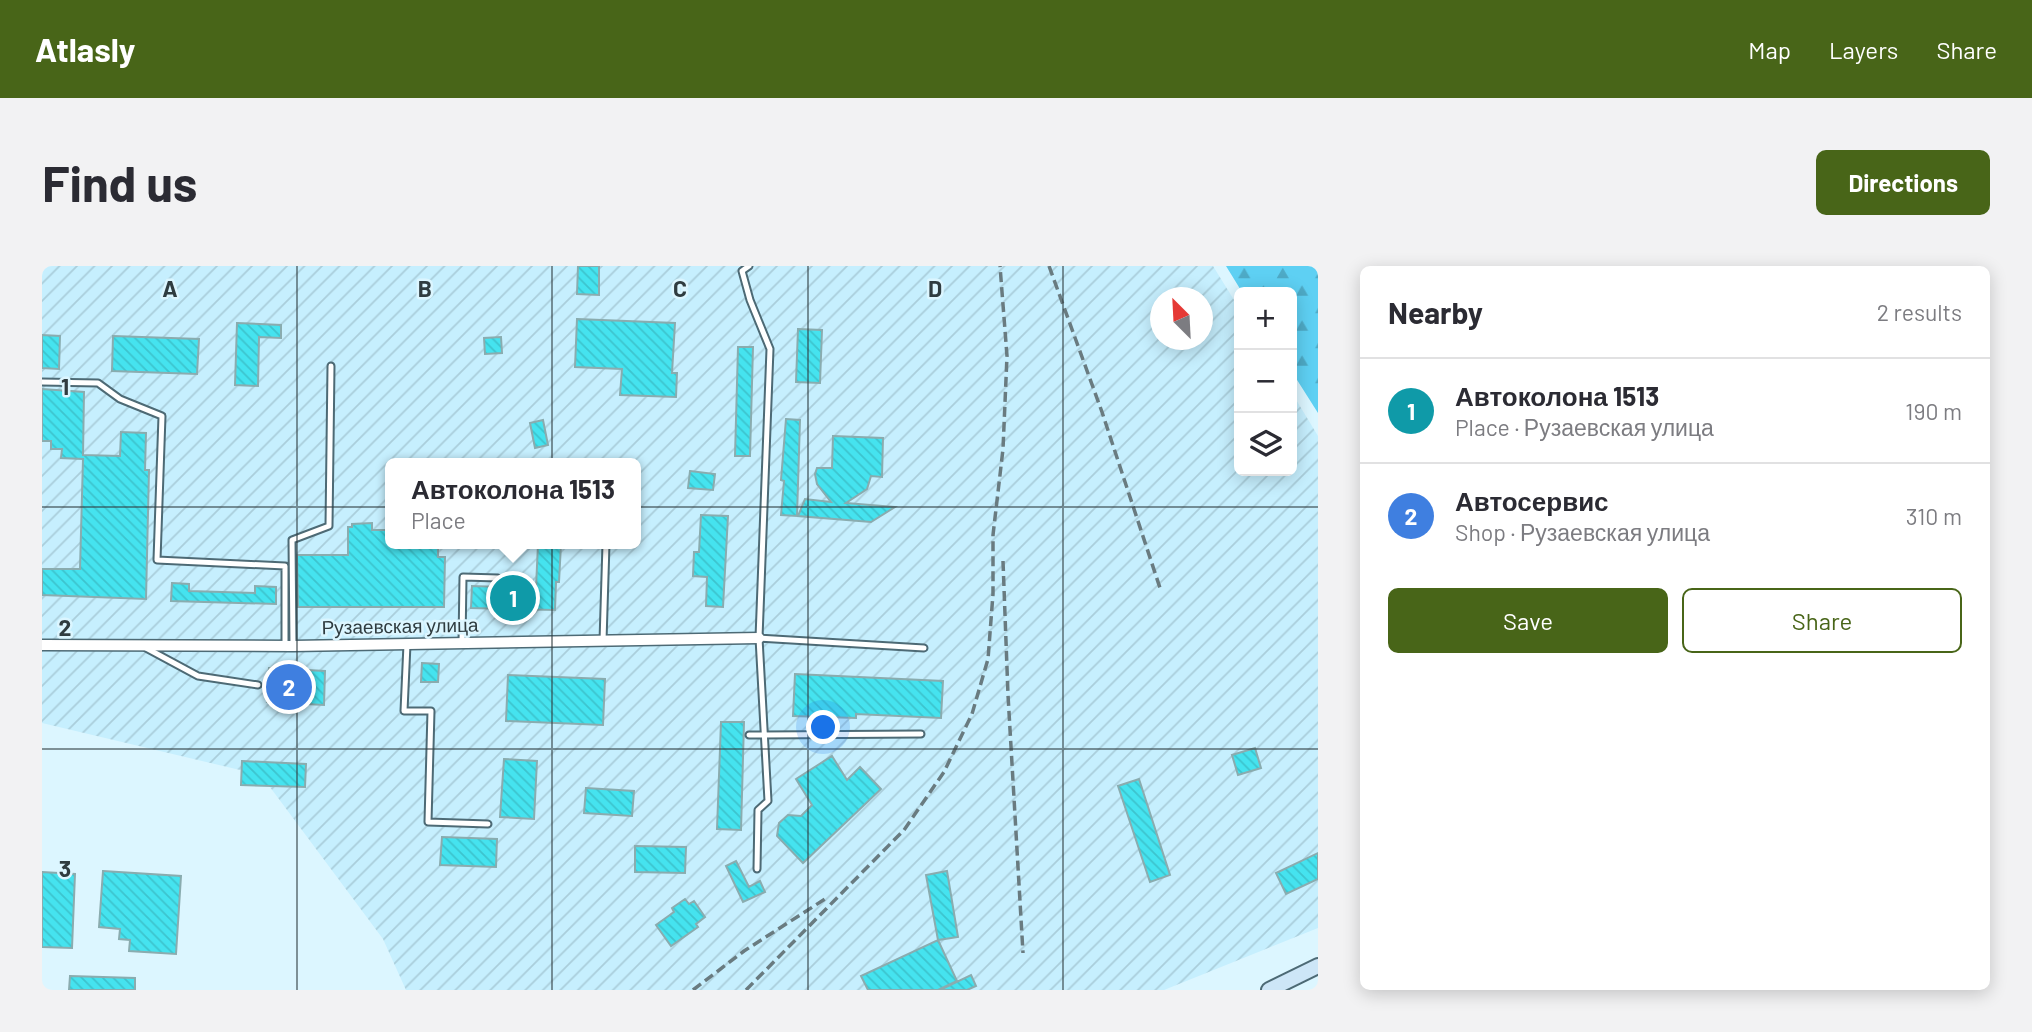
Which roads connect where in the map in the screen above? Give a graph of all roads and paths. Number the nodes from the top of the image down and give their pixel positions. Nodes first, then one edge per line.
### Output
1 (749, 266) edge
2 (331, 366) dead end
3 (42, 382) edge
4 (606, 549) edge
5 (498, 578) dead end
6 (760, 638) junction
7 (603, 641) junction
8 (461, 643) junction
9 (407, 644) junction
10 (42, 645) edge
11 (143, 646) junction
12 (289, 646) junction
13 (924, 648) dead end
14 (258, 685) dead end
15 (920, 734) dead end
16 (749, 736) dead end
17 (764, 736) junction
18 (488, 824) dead end
19 (757, 869) dead end
20 (1318, 966) edge
21 (1269, 990) edge

1 - 6 lane
2 - 12 lane
3 - 12 lane
4 - 7 lane
5 - 8 lane
6 - 7 street, Рузаевская улица
6 - 13 lane
6 - 17 lane
7 - 8 street, Рузаевская улица
8 - 9 street, Рузаевская улица
9 - 12 street, Рузаевская улица
9 - 18 lane
10 - 11 street, Рузаевская улица
11 - 12 street, Рузаевская улица
11 - 14 lane
15 - 17 lane
16 - 17 lane
17 - 19 lane
20 - 21 main road

